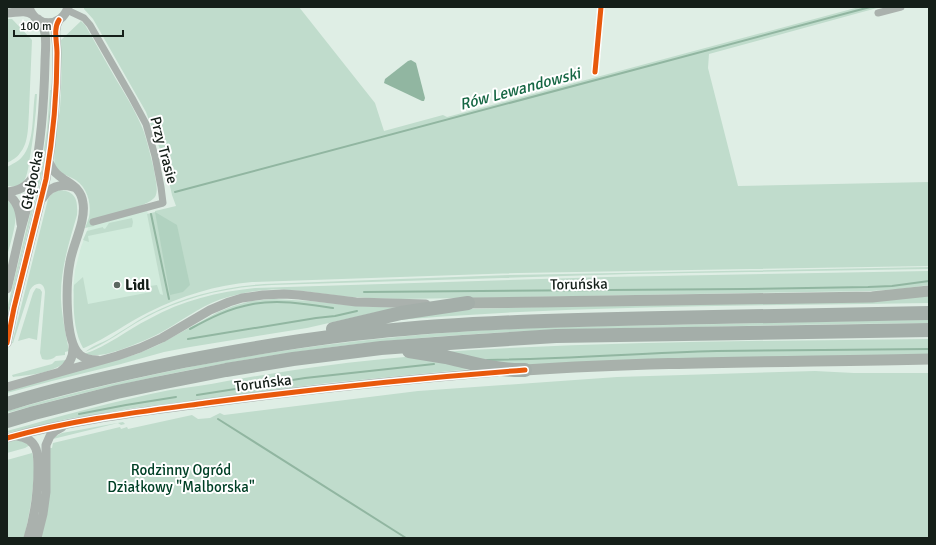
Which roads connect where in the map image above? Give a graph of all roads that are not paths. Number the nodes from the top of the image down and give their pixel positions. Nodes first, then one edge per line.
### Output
1 (601, 7) edge
2 (901, 7) edge
3 (68, 8) edge
4 (887, 9) edge
5 (7, 13) edge
6 (878, 13) dead end
7 (33, 14) edge
8 (60, 20) junction
9 (595, 72) dead end
10 (49, 162) junction
11 (35, 174) junction
12 (76, 188) junction
13 (7, 193) edge
14 (39, 207) junction
15 (93, 222) dead end
16 (21, 229) junction
17 (7, 289) edge
18 (929, 291) edge
19 (468, 303) junction
20 (929, 313) edge
21 (929, 330) edge
22 (7, 343) edge
23 (290, 343) junction
24 (73, 344) junction
25 (380, 348) junction
26 (106, 359) junction
27 (929, 359) edge
28 (525, 370) junction
29 (55, 374) junction
30 (7, 387) edge
31 (7, 404) edge
32 (7, 421) edge
33 (65, 424) junction
34 (10, 437) edge
35 (28, 538) edge
36 (37, 538) edge

1 - 9 street
2 - 4 street
3 - 8 street
3 - 15 street, Przy Trasie
4 - 6 street
5 - 7 street
7 - 8 street
7 - 11 street, Głębocka
8 - 10 street, Głębocka
10 - 12 street
10 - 14 street, Głębocka
11 - 13 street
11 - 16 street, Głębocka
12 - 14 street
12 - 24 street
13 - 16 street
14 - 22 street, Głębocka
16 - 17 street, Głębocka
18 - 19 main road, Toruńska
19 - 23 highway
19 - 26 street, Toruńska
20 - 23 highway
21 - 25 highway, Toruńska
23 - 31 highway
24 - 26 street
24 - 29 street
25 - 28 highway
25 - 32 highway, Toruńska
26 - 29 street, Toruńska
27 - 28 main road, Toruńska
28 - 33 street, Toruńska
29 - 30 street, Toruńska
33 - 34 street, Toruńska
33 - 36 street
34 - 35 street

